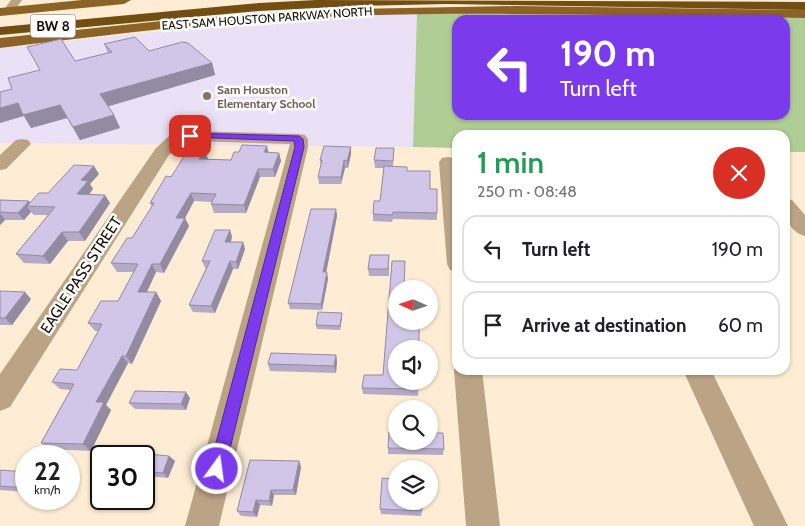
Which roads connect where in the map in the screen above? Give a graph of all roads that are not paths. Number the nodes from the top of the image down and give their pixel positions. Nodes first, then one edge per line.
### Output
1 (17, 0) edge
2 (195, 0) edge
3 (234, 0) edge
4 (423, 0) edge
5 (467, 0) edge
6 (617, 0) edge
7 (175, 1) edge
8 (805, 1) edge
9 (131, 2) edge
10 (805, 6) edge
11 (805, 14) edge
12 (2, 15) edge
13 (0, 33) edge
14 (0, 43) edge
15 (22, 144) dead end
16 (448, 162) dead end
17 (0, 166) edge
18 (452, 203) edge
19 (790, 211) edge
20 (805, 229) edge
21 (468, 375) edge
22 (699, 375) edge
23 (0, 398) edge
24 (202, 526) edge
25 (483, 526) edge
26 (771, 526) edge

1 - 12 street
2 - 7 highway
3 - 12 highway, EAST SAM HOUSTON PARKWAY NORTH / BW 8
4 - 5 highway, EAST SAM HOUSTON PARKWAY NORTH
4 - 10 highway
4 - 13 highway, EAST SAM HOUSTON PARKWAY NORTH
6 - 8 highway
9 - 12 highway
11 - 14 main road, EAST SAM HOUSTON PARKWAY NORTH / BW 8
15 - 17 street
16 - 18 street
19 - 20 street
21 - 25 street
22 - 26 street
23 - 24 street, EAGLE PASS STREET

